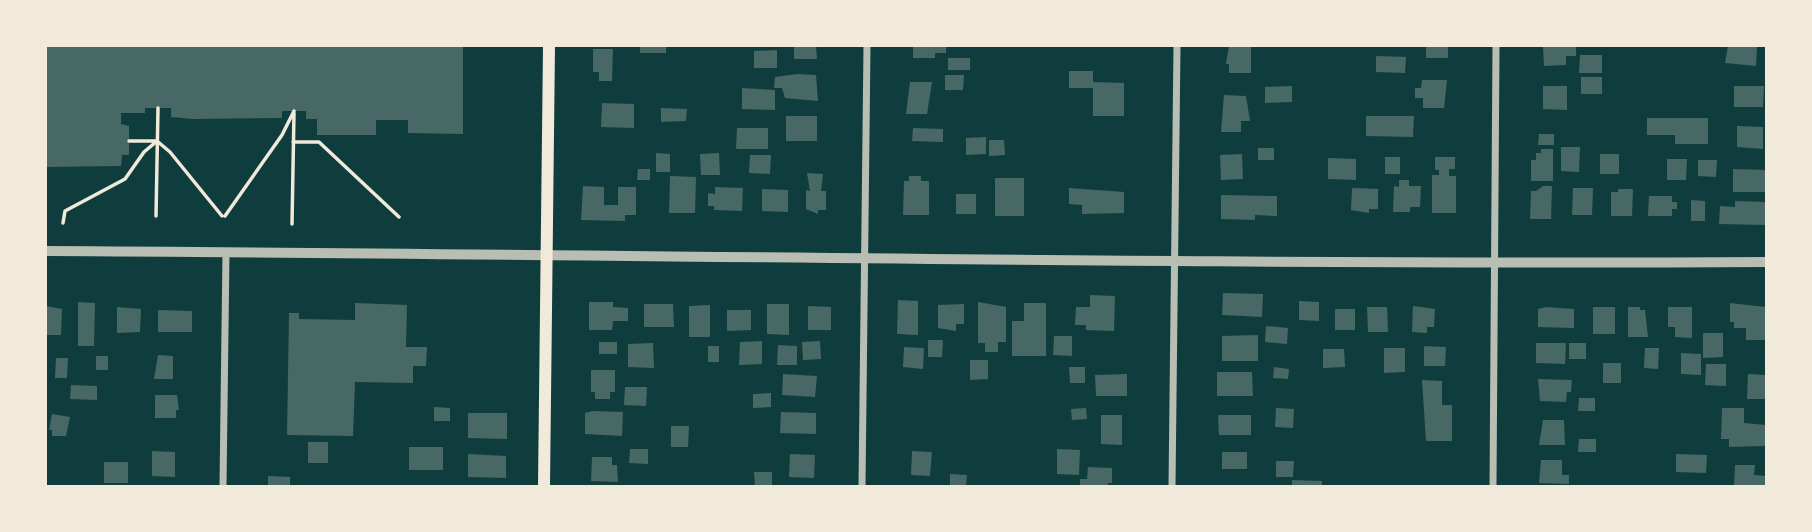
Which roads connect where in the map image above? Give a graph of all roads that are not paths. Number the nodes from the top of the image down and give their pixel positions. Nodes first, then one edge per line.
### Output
1 (549, 46) edge
2 (867, 46) edge
3 (1177, 46) edge
4 (1496, 46) edge
5 (46, 251) edge
6 (226, 252) junction
7 (548, 257) junction
8 (865, 258) junction
9 (1175, 261) junction
10 (1766, 262) edge
11 (1494, 264) junction
12 (223, 486) edge
13 (544, 486) edge
14 (862, 486) edge
15 (1172, 486) edge
16 (1493, 486) edge

1 - 7 main road
2 - 8 street
3 - 9 street
4 - 11 street
5 - 6 street
6 - 7 street
6 - 12 street
7 - 8 street
7 - 13 main road
8 - 9 street
8 - 14 street
9 - 11 street
9 - 15 street
10 - 11 street
11 - 16 street

